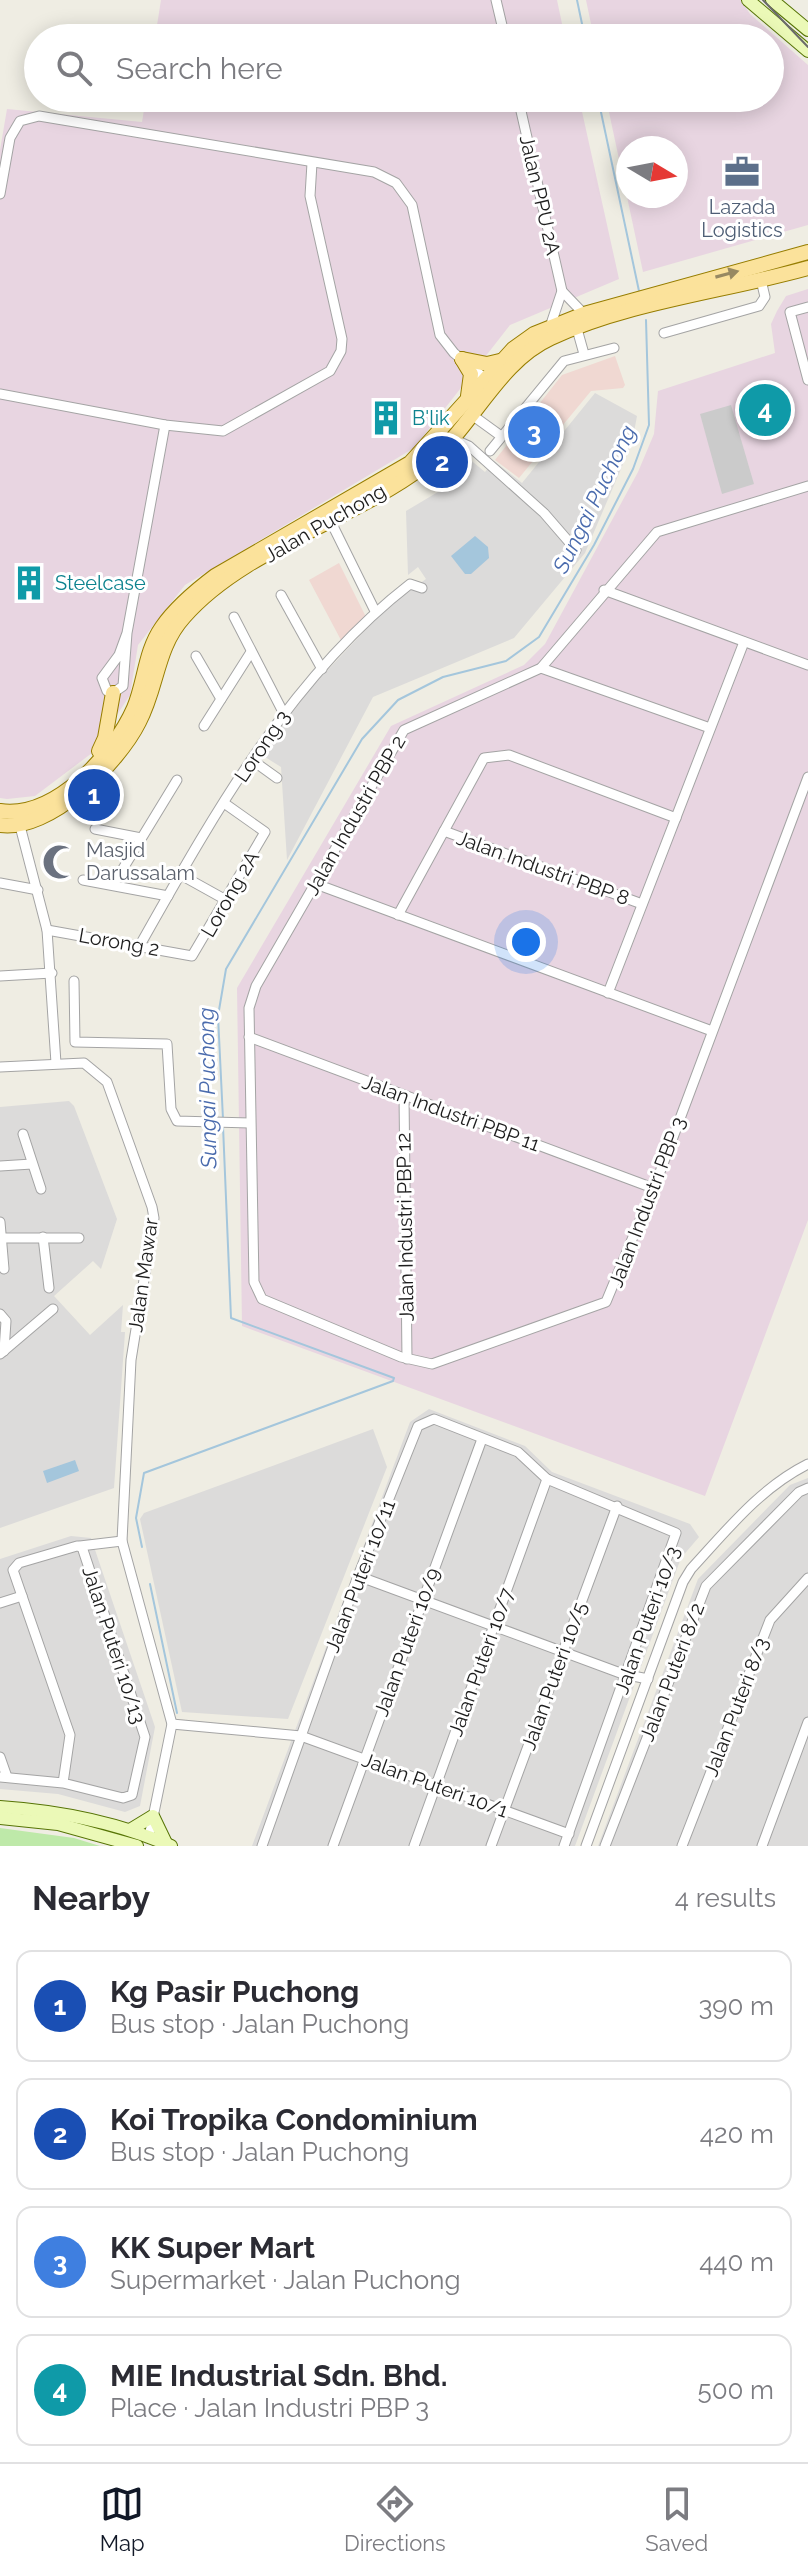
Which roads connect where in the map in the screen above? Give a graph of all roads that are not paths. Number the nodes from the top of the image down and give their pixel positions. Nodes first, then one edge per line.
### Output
1 (496, 0) edge
2 (748, 0) edge
3 (772, 0) edge
4 (502, 24) edge
5 (776, 24) edge
6 (808, 30) edge
7 (784, 31) edge
8 (808, 51) edge
9 (521, 112) edge
10 (312, 163) junction
11 (0, 194) edge
12 (808, 252) edge
13 (808, 268) edge
14 (761, 280) junction
15 (562, 291) junction
16 (653, 299) junction
17 (628, 307) junction
18 (808, 307) edge
19 (584, 314) junction
20 (550, 327) junction
21 (577, 329) junction
22 (664, 333) dead end
23 (614, 348) dead end
24 (584, 354) junction
25 (462, 359) junction
26 (504, 360) junction
27 (806, 368) edge
28 (808, 380) edge
29 (491, 384) junction
30 (0, 394) edge
31 (467, 415) junction
32 (165, 425) junction
33 (501, 436) junction
34 (446, 444) junction
35 (469, 446) junction
36 (490, 451) dead end
37 (808, 486) edge
38 (330, 520) junction
39 (576, 550) dead end
40 (422, 588) dead end
41 (604, 590) junction
42 (281, 595) dead end
43 (375, 611) junction
44 (234, 617) dead end
45 (127, 633) junction
46 (744, 642) junction
47 (251, 652) junction
48 (196, 656) dead end
49 (808, 665) edge
50 (541, 668) junction
51 (322, 669) junction
52 (113, 693) junction
53 (221, 699) junction
54 (283, 712) junction
55 (204, 726) dead end
56 (710, 728) junction
57 (252, 760) junction
58 (83, 775) junction
59 (808, 777) edge
60 (277, 778) dead end
61 (177, 780) dead end
62 (224, 803) junction
63 (0, 811) edge
64 (676, 818) junction
65 (0, 825) edge
66 (20, 826) junction
67 (95, 829) dead end
68 (444, 831) junction
69 (141, 838) junction
70 (181, 875) junction
71 (83, 880) dead end
72 (0, 883) edge
73 (316, 884) junction
74 (113, 885) junction
75 (38, 890) junction
76 (168, 896) junction
77 (226, 900) junction
78 (642, 904) junction
79 (398, 915) junction
80 (47, 930) junction
81 (140, 945) junction
82 (192, 956) joint
83 (52, 973) junction
84 (0, 976) edge
85 (74, 981) dead end
86 (608, 993) junction
87 (712, 1031) junction
88 (249, 1037) junction
89 (56, 1063) junction
90 (0, 1067) edge
91 (404, 1095) junction
92 (250, 1123) junction
93 (23, 1134) dead end
94 (32, 1164) junction
95 (0, 1166) edge
96 (653, 1188) junction
97 (41, 1189) dead end
98 (0, 1222) edge
99 (43, 1237) junction
100 (2, 1238) junction
101 (79, 1238) dead end
102 (4, 1269) dead end
103 (49, 1288) dead end
104 (53, 1309) dead end
105 (0, 1314) edge
106 (2, 1353) edge
107 (407, 1359) junction
108 (426, 1420) joint
109 (482, 1439) junction
110 (808, 1464) edge
111 (547, 1479) junction
112 (808, 1488) edge
113 (617, 1506) junction
114 (122, 1541) junction
115 (82, 1548) junction
116 (358, 1576) junction
117 (808, 1578) edge
118 (22, 1596) junction
119 (423, 1600) junction
120 (0, 1603) edge
121 (494, 1626) junction
122 (563, 1652) junction
123 (626, 1676) junction
124 (646, 1683) junction
125 (808, 1722) edge
126 (172, 1724) junction
127 (301, 1736) junction
128 (0, 1757) edge
129 (365, 1759) junction
130 (3, 1777) edge
131 (63, 1783) junction
132 (436, 1785) junction
133 (0, 1807) edge
134 (504, 1810) junction
135 (153, 1816) junction
136 (0, 1818) edge
137 (569, 1834) junction
138 (132, 1840) edge
139 (160, 1843) edge
140 (262, 1846) edge
141 (333, 1846) edge
142 (414, 1846) edge
143 (491, 1846) edge
144 (564, 1846) edge
145 (586, 1846) edge
146 (605, 1846) edge
147 (682, 1846) edge
148 (762, 1846) edge

1 - 4 street
2 - 5 main road
3 - 6 main road
7 - 8 main road
9 - 15 street, Jalan PPU 2A
10 - 11 street
10 - 25 street
10 - 32 street
16 -> 12 main road, Jalan Puchong
13 - 14 main road, Jalan Puchong
14 - 16 main road, Jalan Puchong
14 - 22 street
15 - 19 street
15 - 20 street
16 - 17 main road, Jalan Puchong
17 - 19 main road, Jalan Puchong
17 - 21 main road, Jalan Puchong
18 - 27 street
19 - 20 main road, Jalan Puchong
20 - 26 main road, Jalan Puchong
21 - 24 street
21 - 29 main road, Jalan Puchong
23 - 24 street
24 - 33 street
25 - 26 main road
25 - 29 street
25 - 31 main road
26 - 29 main road, Jalan Puchong
27 - 28 street
29 - 31 main road, Jalan Puchong
30 - 32 street
31 - 33 street
31 - 34 main road, Jalan Puchong
31 - 35 street
31 - 58 main road, Jalan Puchong
32 - 45 street
33 - 36 street
34 - 35 street
34 - 38 main road, Jalan Puchong
35 - 39 street
37 - 41 street, Jalan Industri PBP 2
38 - 43 street
38 - 66 main road, Jalan Puchong
40 - 43 street, Lorong 3
41 - 46 street
41 - 50 street, Jalan Industri PBP 2
42 - 51 street
43 - 51 street, Lorong 3
44 - 47 street
45 - 52 street
45 - 52 street
46 - 49 street
46 - 56 street
47 - 53 street
47 - 54 street
48 - 53 street
50 - 56 street
50 - 73 street, Jalan Industri PBP 2
51 - 54 street, Lorong 3
52 - 58 main road
53 - 55 street
54 - 57 street, Lorong 3
56 - 64 street
57 - 60 street
57 - 62 street, Lorong 3
58 - 63 main road, Jalan Puchong
59 - 87 street, Jalan Industri PBP 3
61 - 69 street
62 - 70 street, Lorong 3
62 - 77 street, Lorong 2A
64 - 68 street
64 - 78 street
65 - 66 main road
66 - 75 street
67 - 69 street
68 - 78 street, Jalan Industri PBP 8
68 - 79 street
69 - 74 street
70 - 76 street, Lorong 3
70 - 77 street
71 - 74 street
72 - 75 street
73 - 79 street
73 - 88 street, Jalan Industri PBP 2
74 - 76 street
75 - 80 street
76 - 81 street, Lorong 3
77 - 82 street, Lorong 2A
78 - 86 street
79 - 86 street
80 - 81 street, Lorong 2
80 - 83 street
81 - 82 street, Lorong 2
83 - 84 street
83 - 89 street
85 - 92 street
86 - 87 street
87 - 96 street, Jalan Industri PBP 3
88 - 91 street, Jalan Industri PBP 11
88 - 92 street, Jalan Industri PBP 3
89 - 90 street, Jalan Mawar
89 - 114 street, Jalan Mawar
91 - 96 street, Jalan Industri PBP 11
91 - 107 street, Jalan Industri PBP 12
92 - 107 street, Jalan Industri PBP 3
93 - 94 street
94 - 95 street
94 - 97 street
96 - 107 street, Jalan Industri PBP 3
98 - 100 street
99 - 100 street
99 - 101 street
99 - 103 street
100 - 102 street
104 - 106 street
105 - 106 street
108 - 109 street, Jalan Puteri 10/3
108 - 116 street, Jalan Puteri 10/11
109 - 111 street, Jalan Puteri 10/3
109 - 119 street, Jalan Puteri 10/9
110 - 124 street
111 - 113 street, Jalan Puteri 10/3
111 - 121 street, Jalan Puteri 10/7
112 - 146 street, Jalan Puteri 8/2
113 - 122 street, Jalan Puteri 10/5
113 - 123 street, Jalan Puteri 10/3
114 - 115 street
114 - 126 street, Jalan Mawar
115 - 118 street
115 - 131 street, Jalan Puteri 10/13
116 - 119 street
116 - 127 street, Jalan Puteri 10/11
117 - 147 street, Jalan Puteri 8/3
118 - 120 street
118 - 131 street
119 - 121 street
119 - 129 street, Jalan Puteri 10/9
121 - 122 street
121 - 132 street, Jalan Puteri 10/7
122 - 123 street
122 - 134 street, Jalan Puteri 10/5
123 - 124 street
123 - 137 street, Jalan Puteri 10/3
124 - 145 street
125 - 148 street
126 - 127 street, Jalan Puteri 10/1
126 - 135 street
127 - 129 street, Jalan Puteri 10/1
127 - 140 street, Jalan Puteri 10/11
128 - 130 street
129 - 132 street, Jalan Puteri 10/1
129 - 141 street, Jalan Puteri 10/9
130 - 131 street, Jalan Puteri 10/13
132 - 134 street, Jalan Puteri 10/1
132 - 142 street, Jalan Puteri 10/7
133 - 138 main road
134 - 137 street, Jalan Puteri 10/1
134 - 143 street, Jalan Puteri 10/5
135 - 138 main road
135 - 139 main road
136 - 138 main road
137 - 144 street, Jalan Puteri 10/3
138 - 139 main road

